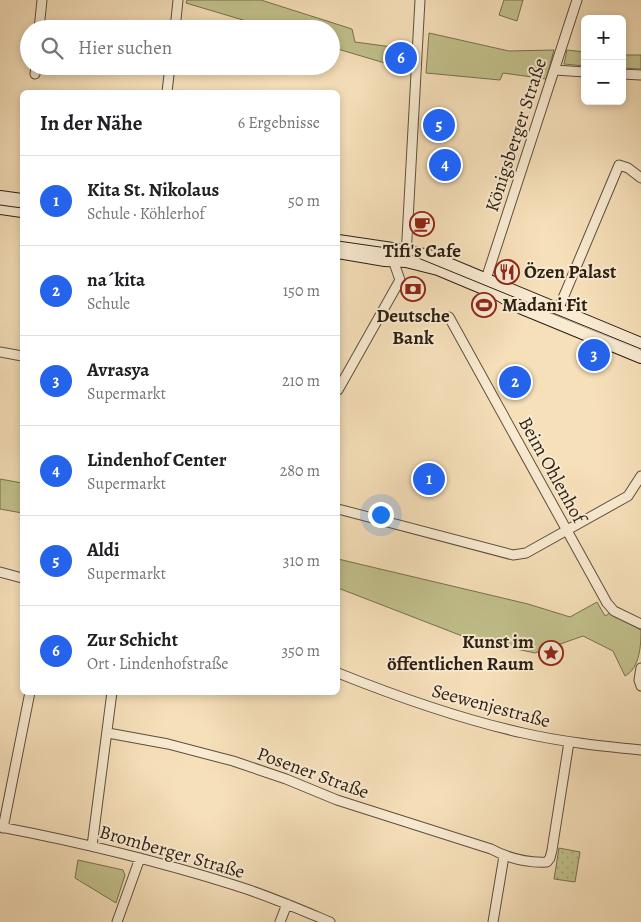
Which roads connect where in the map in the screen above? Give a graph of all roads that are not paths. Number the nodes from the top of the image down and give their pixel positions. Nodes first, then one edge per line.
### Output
1 (42, 0) edge
2 (178, 0) edge
3 (420, 0) edge
4 (578, 0) edge
5 (40, 20) edge
6 (176, 20) edge
7 (555, 70) junction
8 (581, 72) edge
9 (626, 74) edge
10 (169, 75) edge
11 (641, 75) edge
12 (167, 90) edge
13 (641, 178) edge
14 (0, 197) edge
15 (20, 200) edge
16 (0, 208) edge
17 (20, 211) edge
18 (340, 242) edge
19 (340, 252) edge
20 (402, 257) junction
21 (486, 279) junction
22 (558, 310) junction
23 (449, 317) dead end
24 (641, 344) edge
25 (0, 352) edge
26 (20, 356) edge
27 (641, 357) edge
28 (340, 386) edge
29 (641, 476) edge
30 (340, 510) edge
31 (567, 530) junction
32 (0, 572) edge
33 (20, 577) edge
34 (641, 624) edge
35 (640, 670) edge
36 (340, 674) edge
37 (641, 686) edge
38 (29, 695) edge
39 (112, 695) edge
40 (108, 733) junction
41 (569, 742) junction
42 (641, 750) edge
43 (1, 828) edge
44 (92, 846) junction
45 (504, 856) junction
46 (140, 858) junction
47 (287, 904) junction
48 (117, 922) edge
49 (280, 922) edge
50 (330, 922) edge
51 (493, 922) edge

1 - 5 street
2 - 6 street
3 - 20 street
4 - 7 street, Königsberger Straße
7 - 8 street
7 - 21 street, Königsberger Straße
9 - 11 street
10 - 12 street
13 - 22 street
14 - 15 main road
16 - 17 main road
18 - 20 main road
19 - 20 main road
20 - 21 main road
20 - 27 main road
20 - 28 street
21 - 22 main road
22 - 24 main road
23 - 31 street, Beim Ohlenhof
25 - 26 street
29 - 31 street
30 - 31 street
31 - 34 street, Beim Ohlenhof
32 - 33 street
35 - 37 street
36 - 41 street, Seewenjestraße
38 - 43 street
39 - 40 street
40 - 44 street
40 - 45 street, Posener Straße
41 - 42 street, Seewenjestraße
41 - 45 street, Posener Straße
43 - 44 street, Bromberger Straße
44 - 46 street, Bromberger Straße
45 - 51 street
46 - 47 street, Bromberger Straße
46 - 48 street
47 - 49 street
47 - 50 street, Bromberger Straße

